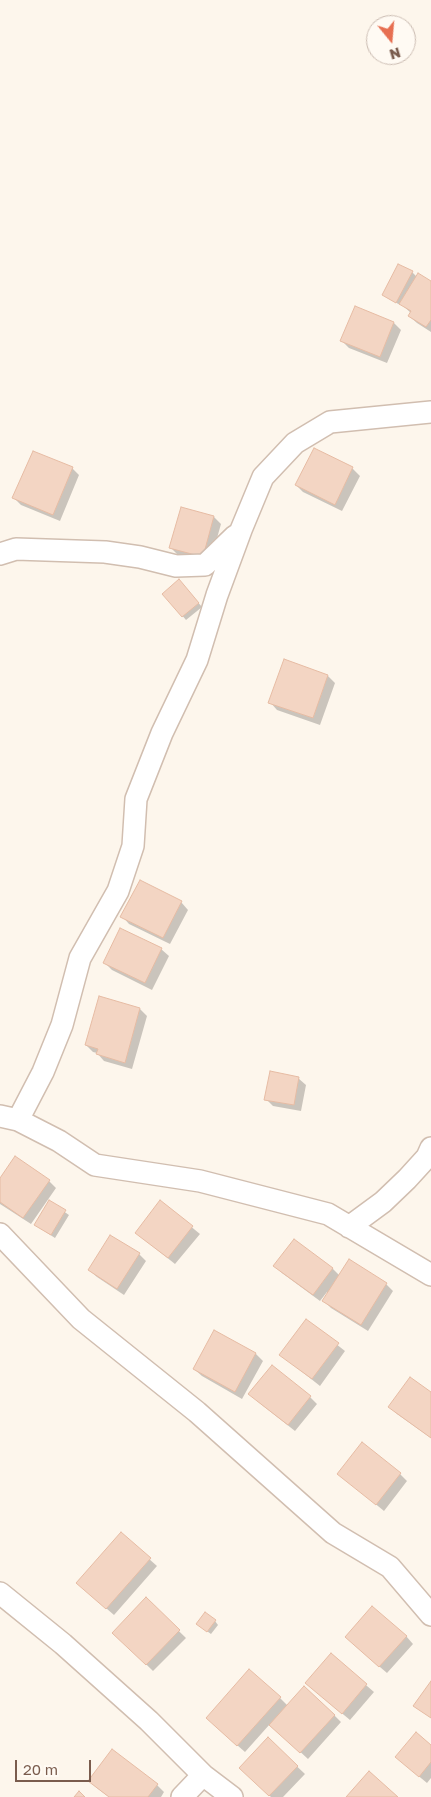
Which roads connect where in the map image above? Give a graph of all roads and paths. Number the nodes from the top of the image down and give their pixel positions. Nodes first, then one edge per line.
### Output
1 (431, 412) edge
2 (241, 530) junction
3 (0, 554) edge
4 (9, 1118) edge
5 (431, 1148) edge
6 (349, 1227) junction
7 (0, 1234) edge
8 (431, 1275) edge
9 (0, 1593) edge
10 (431, 1615) edge
11 (203, 1775) junction
12 (182, 1797) edge
13 (232, 1797) edge

1 - 2 street
2 - 3 street
2 - 4 street
4 - 6 street
5 - 6 street
6 - 8 street
7 - 10 street
9 - 11 street
11 - 12 street
11 - 13 street

